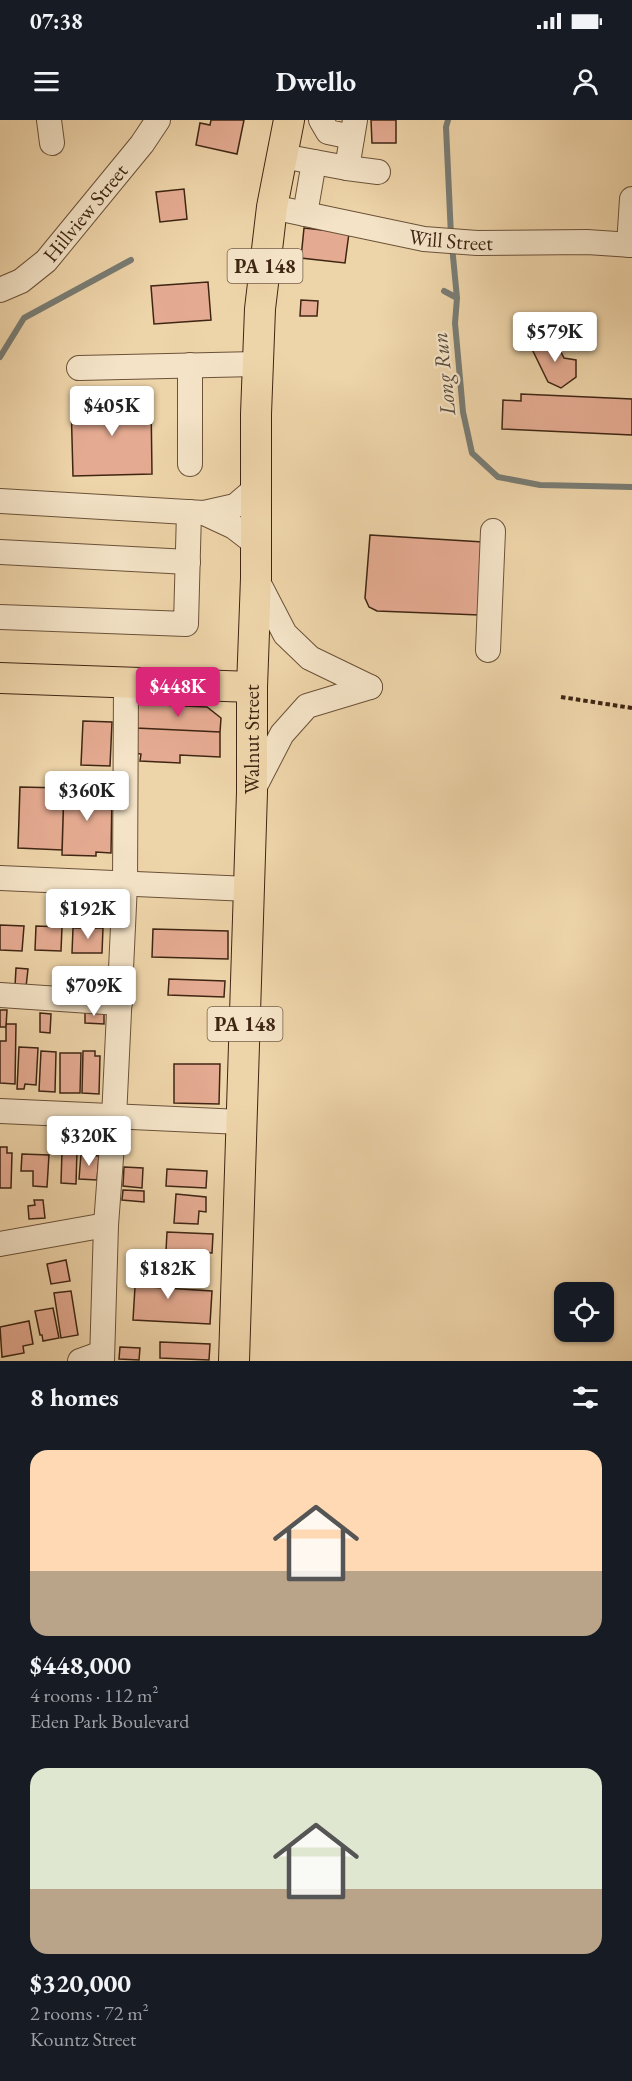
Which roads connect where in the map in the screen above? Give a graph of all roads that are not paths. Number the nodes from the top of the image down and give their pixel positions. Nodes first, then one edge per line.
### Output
1 (158, 120) edge
2 (289, 120) edge
3 (321, 120) edge
4 (354, 129) edge
5 (282, 156) junction
6 (314, 162) junction
7 (347, 168) junction
8 (378, 172) dead end
9 (632, 199) edge
10 (272, 207) junction
11 (305, 214) junction
12 (630, 245) edge
13 (0, 290) edge
14 (258, 364) junction
15 (190, 366) junction
16 (79, 368) dead end
17 (190, 464) dead end
18 (256, 488) junction
19 (0, 501) edge
20 (196, 513) junction
21 (493, 531) dead end
22 (256, 544) junction
23 (0, 552) edge
24 (188, 562) junction
25 (256, 578) junction
26 (0, 617) edge
27 (488, 650) dead end
28 (0, 678) edge
29 (126, 683) junction
30 (252, 687) junction
31 (252, 792) junction
32 (0, 878) edge
33 (125, 884) junction
34 (249, 889) junction
35 (0, 995) edge
36 (120, 1003) junction
37 (0, 1111) edge
38 (114, 1118) junction
39 (242, 1122) junction
40 (106, 1225) junction
41 (0, 1244) edge
42 (95, 1358) edge
43 (234, 1361) edge

1 - 13 street, Hillview Street
2 - 5 main road, Walnut Street / PA 148
3 - 4 street
4 - 7 street
5 - 6 street
5 - 10 main road, Walnut Street / PA 148
6 - 7 street
6 - 11 street
7 - 8 street
9 - 12 street
10 - 11 street, Will Street
10 - 14 main road, Walnut Street / PA 148
11 - 12 street, Will Street
14 - 15 street
14 - 18 main road, Walnut Street / PA 148
15 - 16 street
15 - 17 street
18 - 20 street
18 - 22 main road, Walnut Street / PA 148
19 - 20 street
20 - 22 street
20 - 24 street
21 - 27 street
22 - 25 main road, Walnut Street / PA 148
23 - 24 street
24 - 26 street
25 - 30 main road, Walnut Street / PA 148
25 - 31 street
28 - 29 main road
29 - 30 main road
29 - 33 street
30 - 31 main road, Walnut Street / PA 148
31 - 34 main road, Walnut Street / PA 148
32 - 33 street
33 - 34 street
33 - 36 street
34 - 39 main road, Walnut Street / PA 148
35 - 36 street
36 - 38 street
37 - 38 street
38 - 39 street
38 - 40 street
39 - 43 main road, Walnut Street / PA 148
40 - 41 street
40 - 42 street

